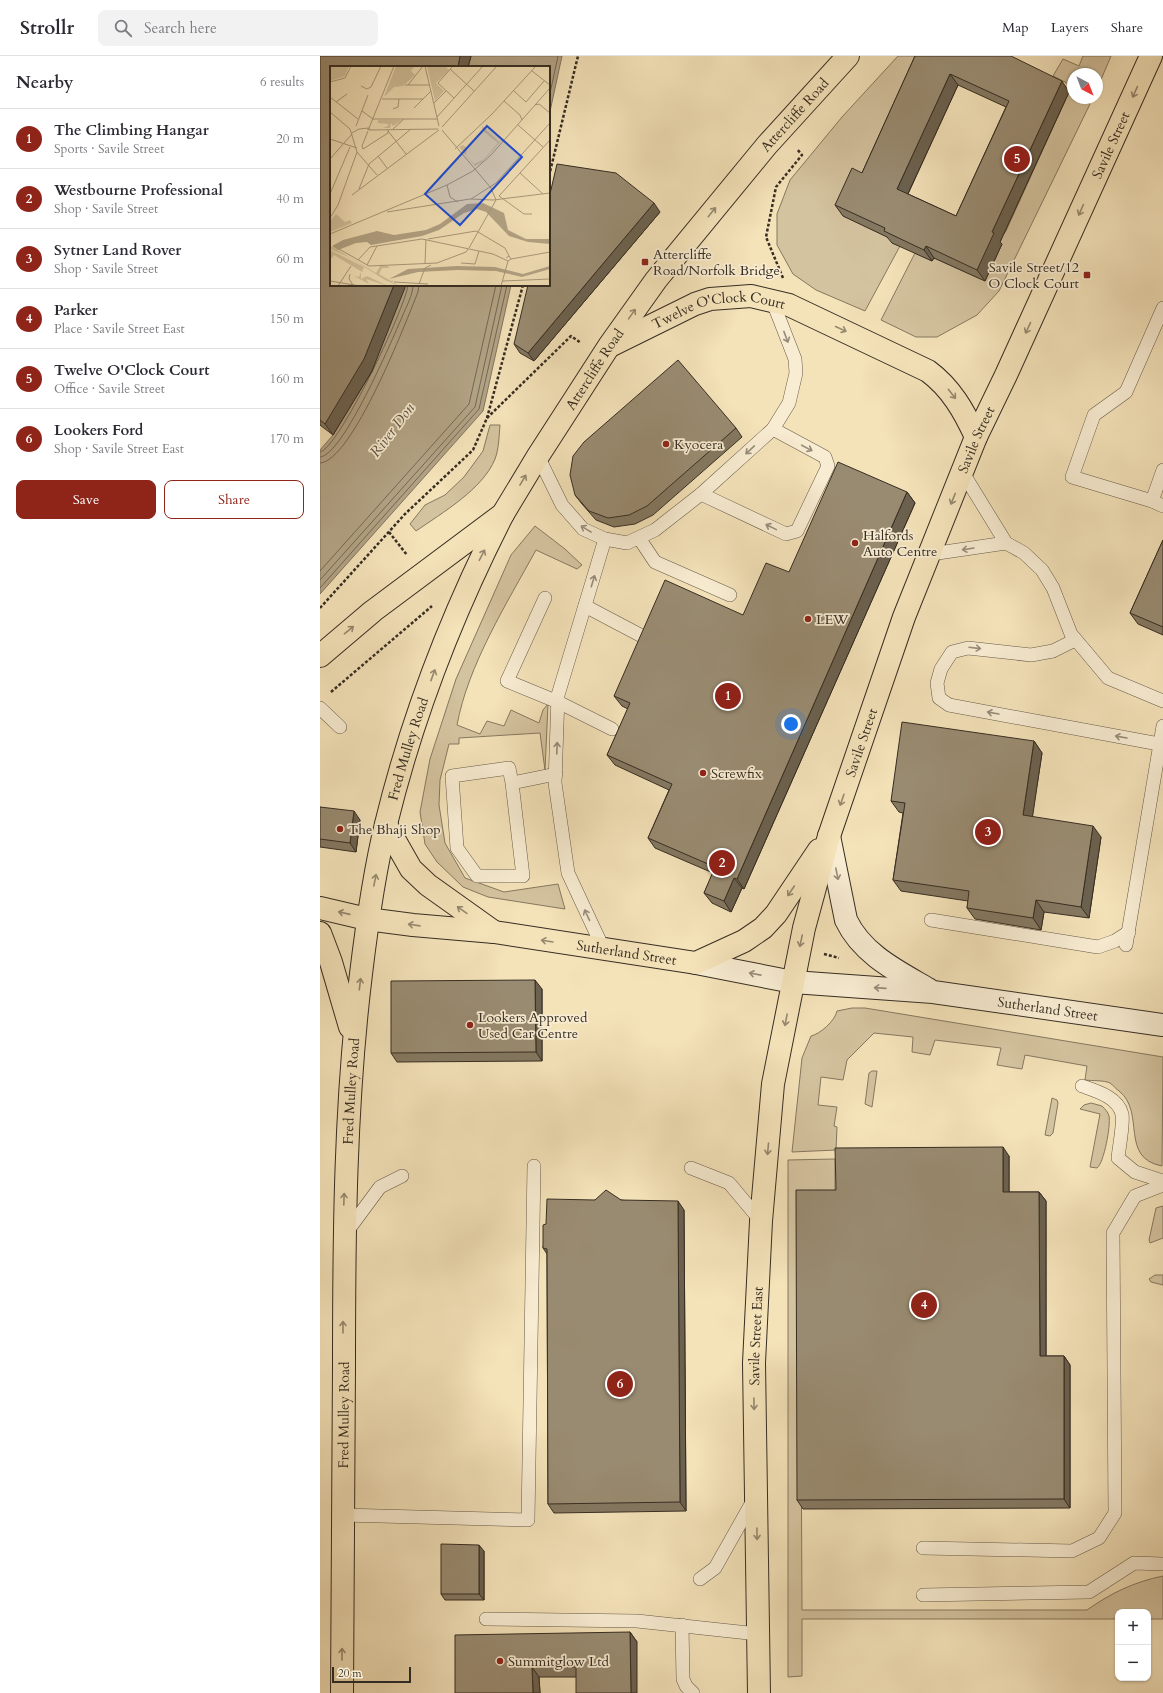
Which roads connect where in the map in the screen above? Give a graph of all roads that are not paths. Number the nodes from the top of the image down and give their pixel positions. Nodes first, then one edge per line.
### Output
1 (848, 56) edge
2 (1151, 56) edge
3 (776, 302) junction
4 (1163, 308) edge
5 (606, 352) junction
6 (773, 429) junction
7 (976, 437) junction
8 (538, 456) junction
9 (1163, 470) edge
10 (963, 473) junction
11 (701, 494) junction
12 (1158, 503) edge
13 (503, 514) junction
14 (639, 538) junction
15 (605, 539) junction
16 (1006, 543) junction
17 (930, 554) junction
18 (730, 594) dead end
19 (545, 598) dead end
20 (585, 606) junction
21 (640, 635) edge
22 (1075, 640) junction
23 (320, 656) edge
24 (1163, 701) edge
25 (558, 702) junction
26 (320, 708) edge
27 (1163, 726) edge
28 (340, 727) dead end
29 (612, 729) dead end
30 (1159, 744) junction
31 (556, 774) junction
32 (512, 783) junction
33 (386, 825) junction
34 (829, 836) junction
35 (320, 908) edge
36 (367, 919) junction
37 (931, 920) dead end
38 (494, 932) junction
39 (1129, 932) junction
40 (320, 933) edge
41 (1126, 945) dead end
42 (604, 950) junction
43 (696, 963) junction
44 (793, 982) junction
45 (933, 992) junction
46 (1163, 1025) edge
47 (353, 1036) junction
48 (1082, 1086) dead end
49 (534, 1166) dead end
50 (692, 1168) dead end
51 (402, 1176) dead end
52 (1163, 1181) edge
53 (1163, 1185) edge
54 (761, 1221) junction
55 (343, 1238) junction
56 (756, 1496) junction
57 (343, 1515) junction
58 (923, 1548) dead end
59 (1163, 1564) edge
60 (700, 1579) dead end
61 (923, 1594) dead end
62 (486, 1619) dead end
63 (682, 1625) junction
64 (758, 1634) junction
65 (342, 1693) edge
66 (693, 1693) edge
67 (759, 1693) edge

5 -> 1 main road, Attercliffe Road
2 -> 7 main road, Savile Street
3 - 5 main road, Twelve O'Clock Court
3 -> 6 lane
3 -> 7 main road, Twelve O'Clock Court
4 - 12 lane
5 - 8 main road, Attercliffe Road
6 -> 11 lane
6 -> 11 lane
7 - 10 main road, Savile Street
13 -> 8 main road, Attercliffe Road
15 -> 8 lane
9 - 12 lane
10 - 16 lane
10 -> 17 main road, Savile Street
11 - 14 lane
23 -> 13 main road, Attercliffe Road
33 -> 13 main road, Fred Mulley Road
14 - 15 lane
14 - 18 lane
20 -> 15 lane
16 -> 17 lane
16 - 22 lane
17 -> 34 main road, Savile Street
19 - 25 lane
20 - 21 lane
20 - 25 lane
22 - 24 lane
30 -> 22 lane
25 - 29 lane
31 -> 25 lane
26 - 28 lane
27 - 30 lane
30 - 39 lane
31 - 32 lane
42 -> 31 lane
32 - 32 lane
36 -> 33 main road, Fred Mulley Road
38 -> 33 main road
34 -> 43 main road, Savile Street
34 -> 44 main road, Savile Street
34 -> 45 main road, Sutherland Street
36 -> 35 main road, Sutherland Street
38 -> 36 main road, Sutherland Street
47 -> 36 main road, Fred Mulley Road
37 - 39 lane
42 -> 38 main road, Sutherland Street
39 - 41 lane
40 - 47 main road
42 - 43 main road, Sutherland Street
44 -> 43 main road, Sutherland Street
45 -> 44 main road, Sutherland Street
44 -> 54 main road, Savile Street East
45 - 46 main road, Sutherland Street
55 -> 47 main road, Fred Mulley Road
48 - 52 lane
49 - 57 lane
50 - 54 lane
51 - 55 lane
53 - 58 lane
54 -> 56 main road, Savile Street East
57 -> 55 main road, Fred Mulley Road
56 - 60 lane
56 -> 64 main road, Savile Street East
65 -> 57 main road, Fred Mulley Road
59 - 61 lane
62 - 63 lane
63 - 64 lane
63 - 66 lane
64 - 67 main road, Savile Street East

